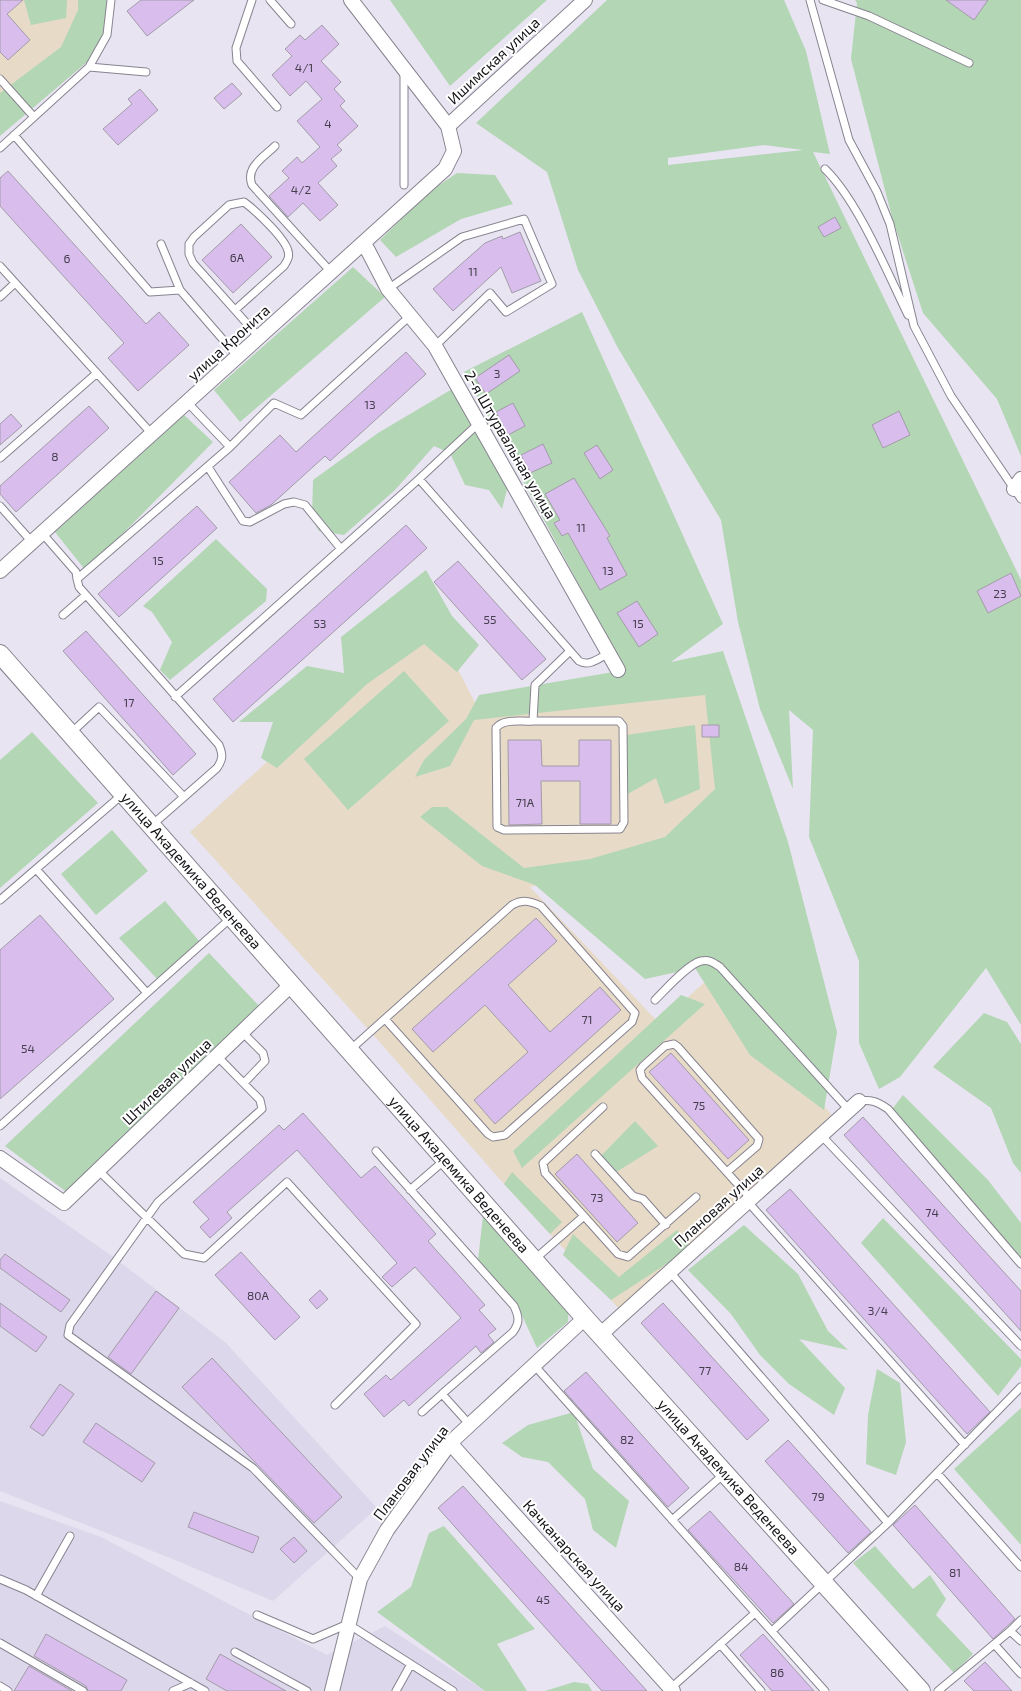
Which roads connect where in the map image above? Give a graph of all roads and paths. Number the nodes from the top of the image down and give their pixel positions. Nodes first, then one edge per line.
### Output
1 (111, 0) edge
2 (252, 0) edge
3 (270, 0) edge
4 (351, 0) edge
5 (585, 0) edge
6 (810, 0) edge
7 (822, 0) edge
8 (291, 24) dead end
9 (969, 63) dead end
10 (89, 67) junction
11 (404, 69) junction
12 (146, 72) dead end
13 (0, 79) edge
14 (277, 106) dead end
15 (34, 117) junction
16 (448, 126) junction
17 (14, 135) junction
18 (275, 146) dead end
19 (0, 148) edge
20 (825, 169) dead end
21 (404, 185) dead end
22 (364, 243) junction
23 (161, 244) dead end
24 (0, 266) edge
25 (331, 272) junction
26 (15, 283) junction
27 (388, 289) junction
28 (180, 290) junction
29 (0, 297) edge
30 (235, 310) junction
31 (411, 315) junction
32 (914, 326) junction
33 (260, 337) junction
34 (435, 346) junction
35 (238, 357) junction
36 (97, 373) junction
37 (187, 402) junction
38 (479, 422) junction
39 (152, 434) junction
40 (230, 447) junction
41 (0, 458) edge
42 (208, 467) junction
43 (419, 479) junction
44 (1019, 489) edge
45 (0, 506) edge
46 (37, 538) junction
47 (341, 549) junction
48 (0, 571) edge
49 (77, 579) junction
50 (86, 595) junction
51 (63, 615) dead end
52 (570, 651) junction
53 (609, 652) junction
54 (0, 654) edge
55 (618, 670) dead end
56 (175, 697) junction
57 (533, 722) junction
58 (70, 733) junction
59 (123, 793) junction
60 (184, 797) junction
61 (152, 825) junction
62 (36, 869) junction
63 (0, 900) edge
64 (232, 916) junction
65 (292, 984) junction
66 (148, 993) junction
67 (655, 1000) dead end
68 (385, 1019) junction
69 (242, 1032) junction
70 (350, 1050) junction
71 (217, 1056) junction
72 (244, 1083) junction
73 (854, 1105) junction
74 (603, 1107) dead end
75 (0, 1126) edge
76 (821, 1136) junction
77 (376, 1151) dead end
78 (595, 1154) dead end
79 (0, 1158) edge
80 (446, 1159) junction
81 (98, 1170) junction
82 (727, 1172) junction
83 (410, 1190) junction
84 (696, 1197) dead end
85 (749, 1200) junction
86 (584, 1216) junction
87 (147, 1218) junction
88 (666, 1225) junction
89 (535, 1260) junction
90 (1021, 1264) edge
91 (670, 1272) junction
92 (585, 1318) junction
93 (601, 1334) junction
94 (1021, 1346) edge
95 (534, 1365) junction
96 (1021, 1387) edge
97 (442, 1394) junction
98 (335, 1404) dead end
99 (422, 1412) dead end
100 (470, 1425) junction
101 (450, 1443) junction
102 (965, 1445) junction
103 (726, 1473) junction
104 (937, 1473) junction
105 (672, 1520) junction
106 (888, 1523) junction
107 (70, 1536) dead end
108 (1021, 1568) edge
109 (0, 1579) edge
110 (360, 1579) junction
111 (824, 1583) junction
112 (36, 1596) junction
113 (755, 1613) junction
114 (257, 1615) dead end
115 (1021, 1620) edge
116 (348, 1624) junction
117 (772, 1631) junction
118 (1010, 1631) junction
119 (1021, 1641) edge
120 (0, 1643) edge
121 (720, 1644) junction
122 (994, 1646) junction
123 (235, 1652) dead end
124 (411, 1664) junction
125 (1021, 1674) edge
126 (190, 1683) junction
127 (0, 1686) edge
128 (672, 1690) edge
129 (8, 1691) edge
130 (83, 1691) edge
131 (173, 1691) edge
132 (205, 1691) edge
133 (307, 1691) edge
134 (332, 1691) edge
135 (396, 1691) edge
136 (452, 1691) edge
137 (762, 1691) edge
138 (825, 1691) edge
139 (921, 1691) edge
140 (938, 1691) edge

1 - 10 lane
2 - 14 lane
3 - 8 lane
4 - 11 street
5 - 16 street, Ишимская улица
6 - 32 lane
7 - 9 lane
10 - 12 lane
10 - 15 lane
11 - 16 street
11 - 21 lane
13 - 15 lane
15 - 17 lane
16 - 22 street, улица Кронита
17 - 19 lane
17 - 28 lane
18 - 25 lane
20 - 32 lane
22 - 25 street, улица Кронита
22 - 27 street, 2-я Штурвальная улица
23 - 28 lane
24 - 26 lane
25 - 33 street, улица Кронита
26 - 29 lane
26 - 36 lane
27 - 31 street, 2-я Штурвальная улица
27 - 34 lane
28 - 35 lane
30 - 30 lane
30 - 33 lane
31 - 34 street, 2-я Штурвальная улица
31 - 40 lane
32 - 44 lane
33 - 35 street, улица Кронита
34 - 38 street, 2-я Штурвальная улица
35 - 37 street, улица Кронита
36 - 39 lane
36 - 41 lane
37 - 39 street, улица Кронита
37 - 40 lane
38 - 43 lane
38 - 53 street, 2-я Штурвальная улица
39 - 46 street, улица Кронита
40 - 42 lane
42 - 47 lane
42 - 49 lane
43 - 47 lane
43 - 52 lane
45 - 46 lane
46 - 48 street, улица Кронита
46 - 49 lane
47 - 56 lane
49 - 50 lane
50 - 51 lane
50 - 56 lane
52 - 53 lane
52 - 57 lane
53 - 55 street, 2-я Штурвальная улица
54 - 58 street, улица Академика Веденеева
56 - 60 lane
57 - 57 lane
58 - 59 street, улица Академика Веденеева
58 - 60 lane
59 - 61 street, улица Академика Веденеева
59 - 62 lane
60 - 61 lane
61 - 64 street, улица Академика Веденеева
62 - 63 lane
62 - 66 lane
64 - 65 street, улица Академика Веденеева
64 - 66 lane
65 - 69 street, Штилевая улица
65 - 70 street, улица Академика Веденеева
66 - 75 lane
67 - 73 lane
68 - 68 lane
68 - 70 lane
69 - 71 street, Штилевая улица
69 - 72 lane
70 - 80 street, улица Академика Веденеева
71 - 72 lane
71 - 81 street, Штилевая улица
72 - 87 lane
73 - 76 street, Плановая улица
73 - 90 lane
74 - 86 lane
76 - 85 street, Плановая улица
76 - 94 lane
77 - 83 lane
78 - 88 lane
79 - 81 street, Штилевая улица
80 - 83 lane
80 - 89 street, улица Академика Веденеева
81 - 87 lane
82 - 82 lane
82 - 85 lane
83 - 97 lane
84 - 88 lane
85 - 91 street, Плановая улица
85 - 102 lane
86 - 88 lane
86 - 89 lane
87 - 98 lane
87 - 110 lane
89 - 92 street, улица Академика Веденеева
91 - 93 street, Плановая улица
91 - 106 lane
92 - 93 street, улица Академика Веденеева
92 - 95 street, Плановая улица
93 - 103 street, улица Академика Веденеева
95 - 100 street, Плановая улица
95 - 105 lane
96 - 102 lane
97 - 99 lane
97 - 100 lane
100 - 101 street, Плановая улица
101 - 110 street, Плановая улица
101 - 128 street, Качканарская улица
102 - 104 lane
103 - 105 lane
103 - 111 street, улица Академика Веденеева
104 - 106 lane
104 - 108 lane
105 - 113 lane
106 - 111 lane
107 - 112 lane
109 - 112 lane
110 - 116 street, Плановая улица
111 - 117 lane
111 - 139 street, улица Академика Веденеева
112 - 126 lane
113 - 117 lane
113 - 121 lane
114 - 116 lane
115 - 118 lane
116 - 124 lane
116 - 134 street, Плановая улица
117 - 138 lane
118 - 119 lane
118 - 122 lane
120 - 130 lane
121 - 128 lane
121 - 137 lane
122 - 125 lane
122 - 140 lane
123 - 133 lane
124 - 135 lane
124 - 136 lane
126 - 131 lane
126 - 132 lane
127 - 129 lane

